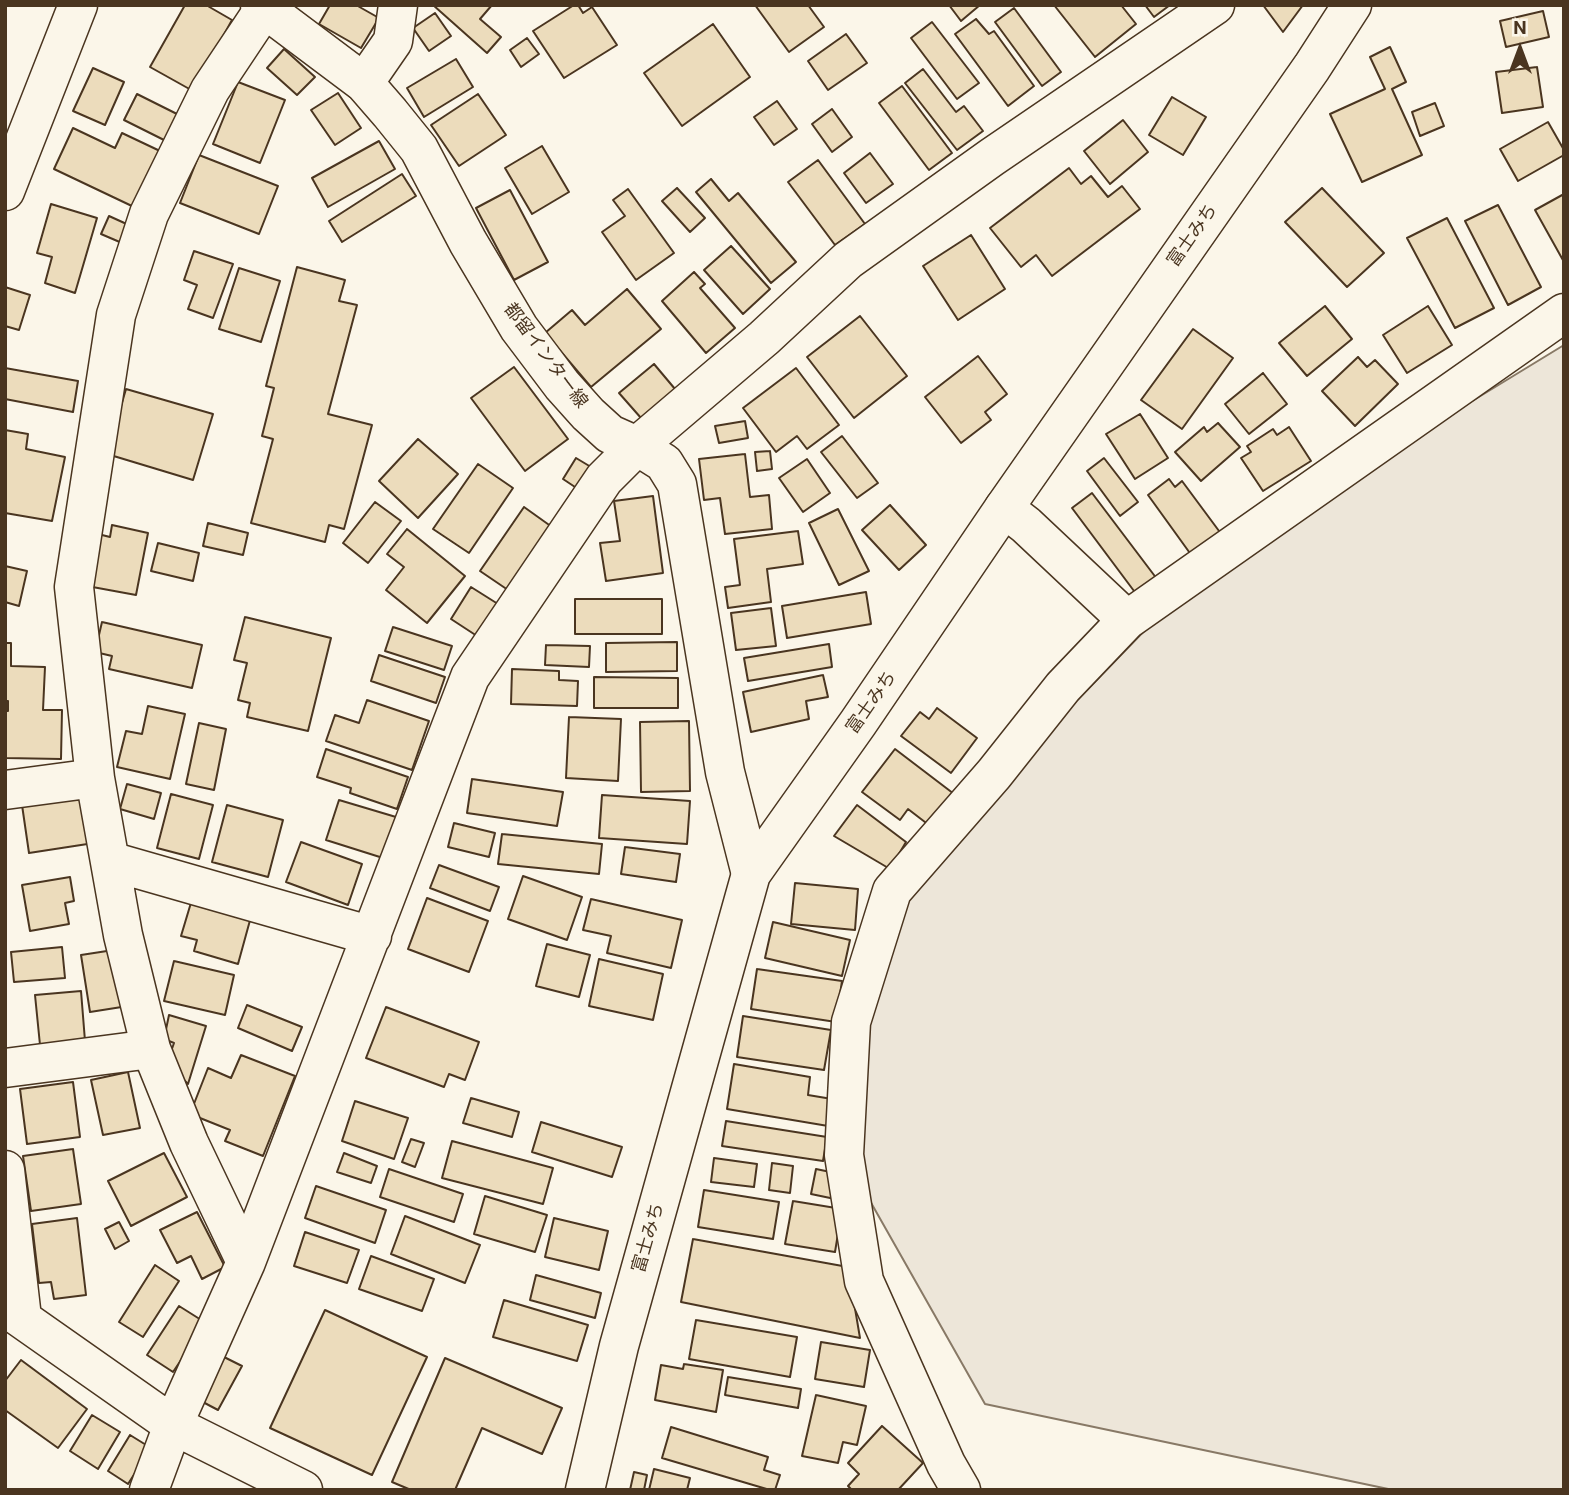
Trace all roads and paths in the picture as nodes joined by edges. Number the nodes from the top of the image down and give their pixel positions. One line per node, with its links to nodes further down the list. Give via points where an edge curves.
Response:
1 (78, 5): 7 (main road)
2 (398, 5): 6 (main road, via 393,41)
3 (1215, 5): 9 (main road, via 848,260)
4 (1352, 5): 10 (main road, 富士みち)
5 (262, 7): 6 (main road, 都留インター線); 12 (main road, via 210,90 149,214 116,315 74,587)
6 (364, 83): 9 (main road, 都留インター線, via 419,149 519,328 587,414 610,434)
7 (5, 191)
8 (1564, 313): 11 (main road)
9 (637, 446): 15 (main road, 都留インター線, via 664,463 677,484 724,772); 16 (main road, via 604,479 470,677)
10 (1004, 508): 11 (main road); 15 (main road, 富士みち)
11 (1127, 620): 26 (main road, via 1063,687 892,891 851,1022 844,1155 864,1281)
12 (95, 778): 13 (main road); 14 (main road)
13 (5, 790)
14 (110, 861): 16 (main road); 17 (main road)
15 (751, 874): 25 (main road, 富士みち, via 619,1346)
16 (372, 936): 20 (main road)
17 (151, 1049): 18 (main road); 20 (main road, via 189,1143)
18 (5, 1068)
19 (5, 1170): 21 (main road)
20 (246, 1262): 22 (main road)
21 (14, 1313): 22 (main road)
22 (173, 1425): 23 (main road); 24 (main road)
23 (149, 1490)
24 (303, 1490)
25 (585, 1490)
26 (961, 1490)

